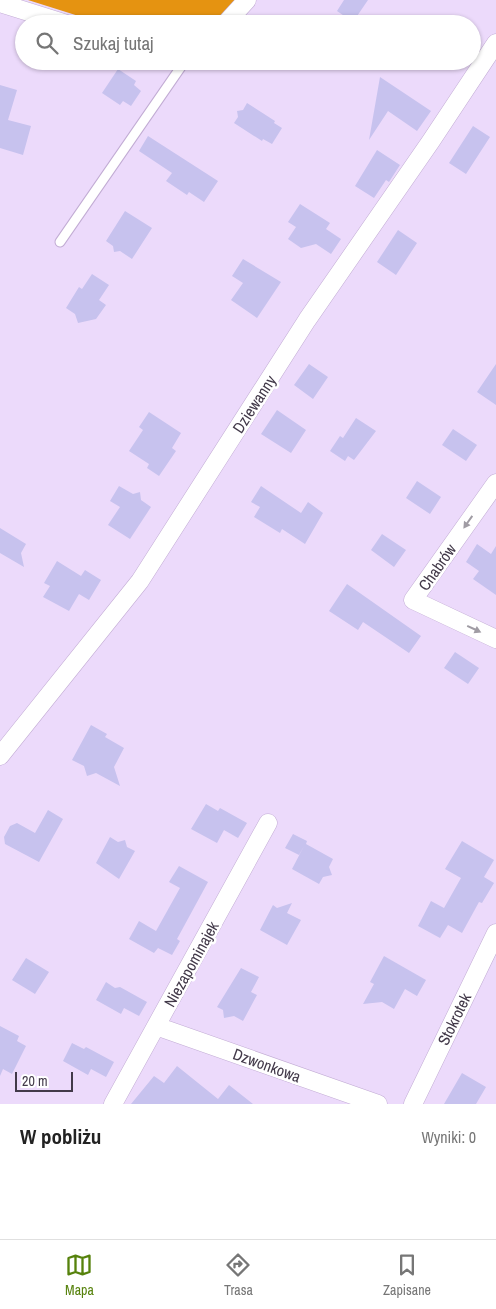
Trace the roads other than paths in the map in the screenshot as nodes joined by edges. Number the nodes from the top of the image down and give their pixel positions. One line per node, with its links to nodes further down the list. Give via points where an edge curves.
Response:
1 (247, 0): 4 (street)
2 (0, 3): 3 (street)
3 (38, 15)
4 (233, 15)
5 (496, 43): 6 (street, Dziewanny)
6 (481, 66)
7 (179, 70): 9 (lane)
8 (478, 70): 12 (street, Dziewanny, via 307,320 140,581)
9 (60, 242)
10 (496, 483): 11 (street, Chabrów, one-way to 11, via 413,600)
11 (496, 639)
12 (0, 756)
13 (268, 823): 15 (street, Niezapominajek)
14 (496, 933): 18 (street, Stokrotek)
15 (156, 1026): 16 (street, Niezapominajek); 17 (street, Dzwonkowa)
16 (113, 1104)
17 (378, 1104)
18 (413, 1104)

